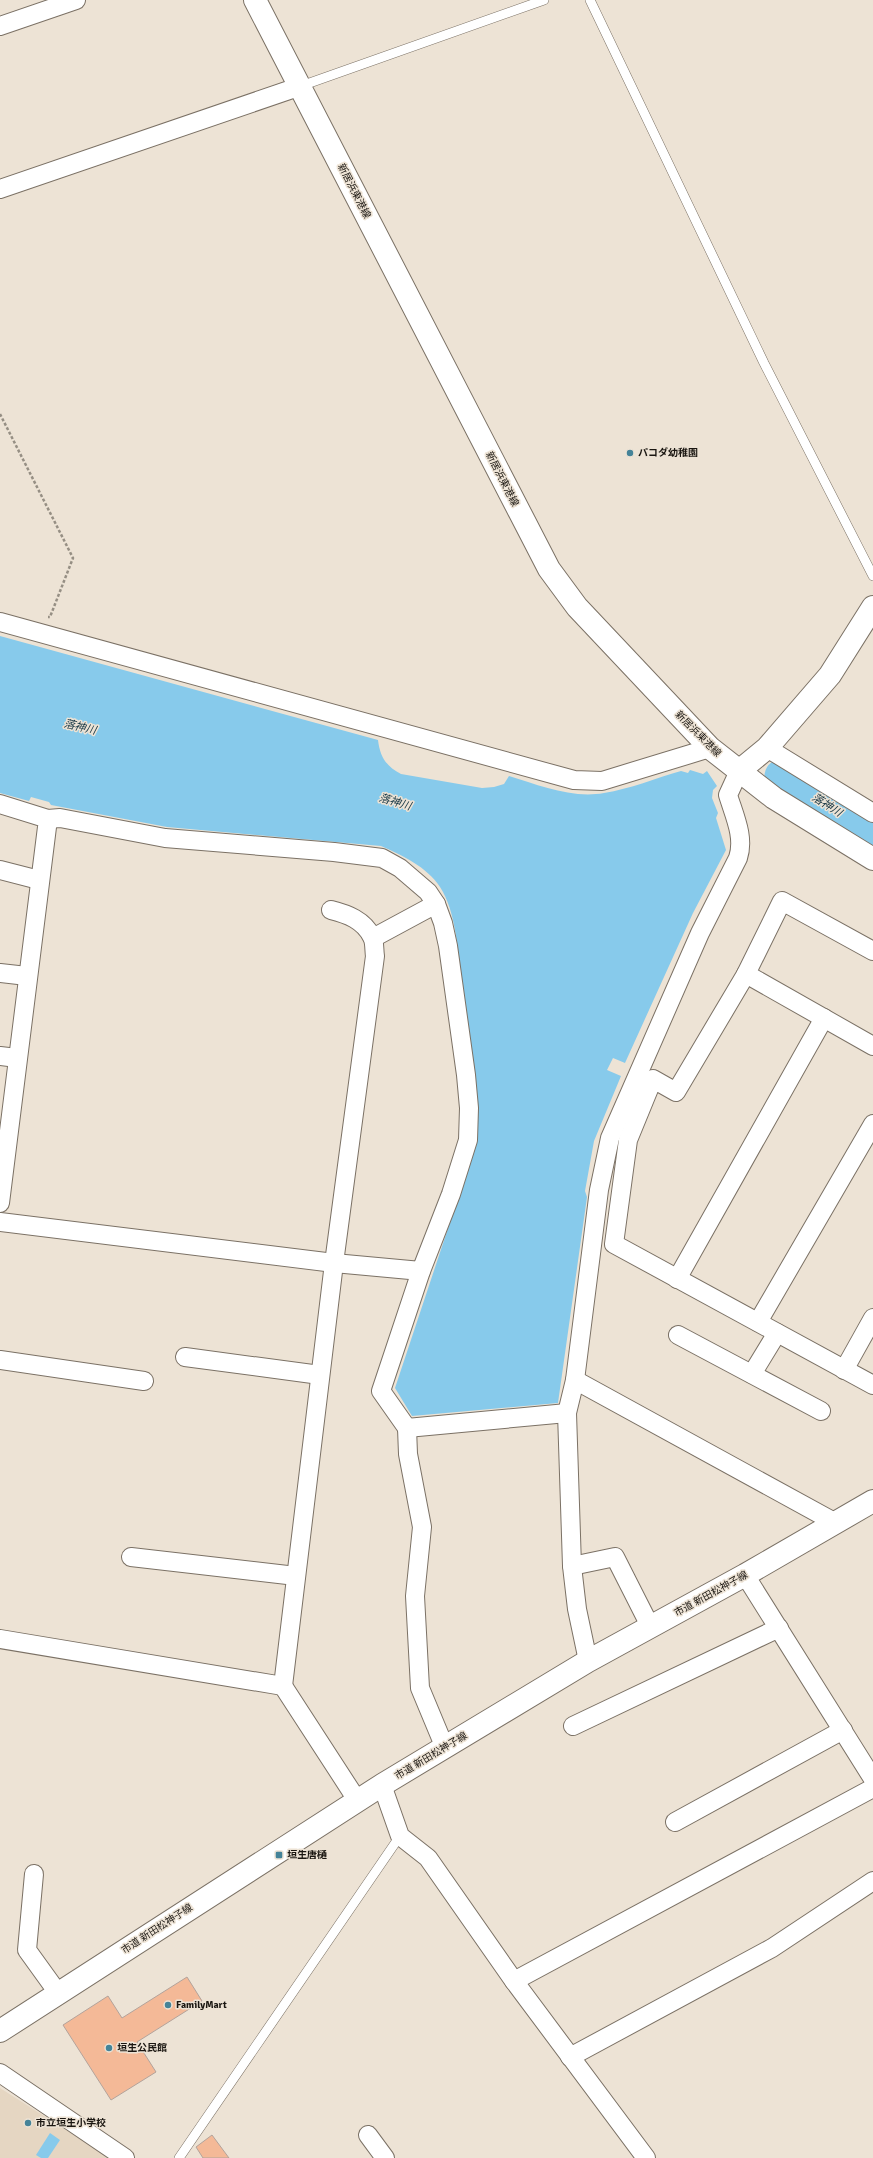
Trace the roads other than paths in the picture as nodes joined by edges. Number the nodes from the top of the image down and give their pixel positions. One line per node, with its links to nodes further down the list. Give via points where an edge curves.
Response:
1 (76, 0): 5 (street)
2 (255, 0): 6 (street, 新居浜東港線)
3 (544, 0): 6 (lane)
4 (590, 0): 8 (lane, via 764,364)
5 (0, 26)
6 (301, 86): 7 (street); 11 (street, 新居浜東港線, via 549,569 577,607)
7 (0, 189)
8 (873, 576)
9 (870, 617): 12 (street, via 830,675)
10 (0, 622): 11 (street, via 574,780 602,781)
11 (710, 748): 13 (street, 新居浜東港線)
12 (767, 748): 13 (street); 15 (street)
13 (739, 771): 17 (street, 新居浜東港線, via 774,798); 46 (street, via 728,795 740,836 741,848 738,858 700,933 610,1138 599,1190)
14 (0, 804): 16 (street)
15 (873, 813)
16 (48, 819): 19 (street); 20 (street, via 60,818 165,838 382,858 400,868 428,892)
17 (873, 859)
18 (0, 870): 19 (street)
19 (39, 880): 26 (street)
20 (436, 904): 22 (street); 35 (street, via 448,946 466,1075 468,1140)
21 (331, 910): 22 (street, via 351,915)
22 (373, 938): 34 (street, via 375,956)
23 (873, 951): 25 (street, via 782,901)
24 (0, 973): 26 (street)
25 (746, 974): 27 (street); 36 (street, via 676,1092 653,1079 628,1140 614,1244)
26 (27, 976): 29 (street)
27 (824, 1018): 28 (street); 36 (street)
28 (873, 1046)
29 (9, 1058): 30 (street)
30 (6, 1099): 32 (street)
31 (873, 1124): 38 (street)
32 (0, 1203)
33 (0, 1222): 34 (street)
34 (334, 1263): 35 (street); 45 (street)
35 (422, 1271): 51 (street, via 381,1391)
36 (677, 1278): 38 (street)
37 (873, 1318): 43 (street)
38 (758, 1322): 39 (street)
39 (777, 1333): 43 (street); 44 (street)
40 (678, 1336): 44 (street)
41 (185, 1357): 45 (street)
42 (0, 1360): 47 (street)
43 (844, 1370): 48 (street)
44 (752, 1374): 49 (street)
45 (320, 1375): 57 (street)
46 (575, 1380): 50 (street); 53 (street)
47 (144, 1381)
48 (873, 1385)
49 (822, 1411)
50 (567, 1414): 51 (street); 55 (street)
51 (406, 1428): 65 (street, via 408,1454 422,1526 415,1596 420,1688)
52 (873, 1501): 53 (street, 市道 新田松神子線)
53 (836, 1523): 56 (street, 市道 新田松神子線)
54 (131, 1557): 57 (street)
55 (572, 1566): 58 (street, via 615,1557); 61 (street, via 577,1609)
56 (745, 1575): 58 (street, 市道 新田松神子線); 59 (street)
57 (296, 1576): 62 (street)
58 (651, 1628): 61 (street, 市道 新田松神子線)
59 (779, 1628): 63 (street); 64 (street)
60 (0, 1639): 62 (street)
61 (588, 1661): 65 (street, 市道 新田松神子線)
62 (283, 1686): 68 (street)
63 (573, 1726)
64 (843, 1730): 66 (street); 69 (street)
65 (445, 1748): 67 (street, 市道 新田松神子線)
66 (872, 1777): 73 (street)
67 (382, 1785): 68 (street, 市道 新田松神子線); 70 (street)
68 (357, 1800): 74 (street, 市道 新田松神子線)
69 (675, 1822)
70 (400, 1836): 73 (street, via 428,1858); 80 (lane)
71 (34, 1874): 74 (street, via 27,1950)
72 (873, 1881): 76 (street, via 772,1948)
73 (514, 1981): 76 (street)
74 (58, 1993): 75 (street, 市道 新田松神子線)
75 (0, 2031)
76 (570, 2057): 82 (street)
77 (0, 2074): 79 (street)
78 (368, 2135): 81 (street)
79 (125, 2158)
80 (179, 2158)
81 (385, 2158)
82 (646, 2158)

